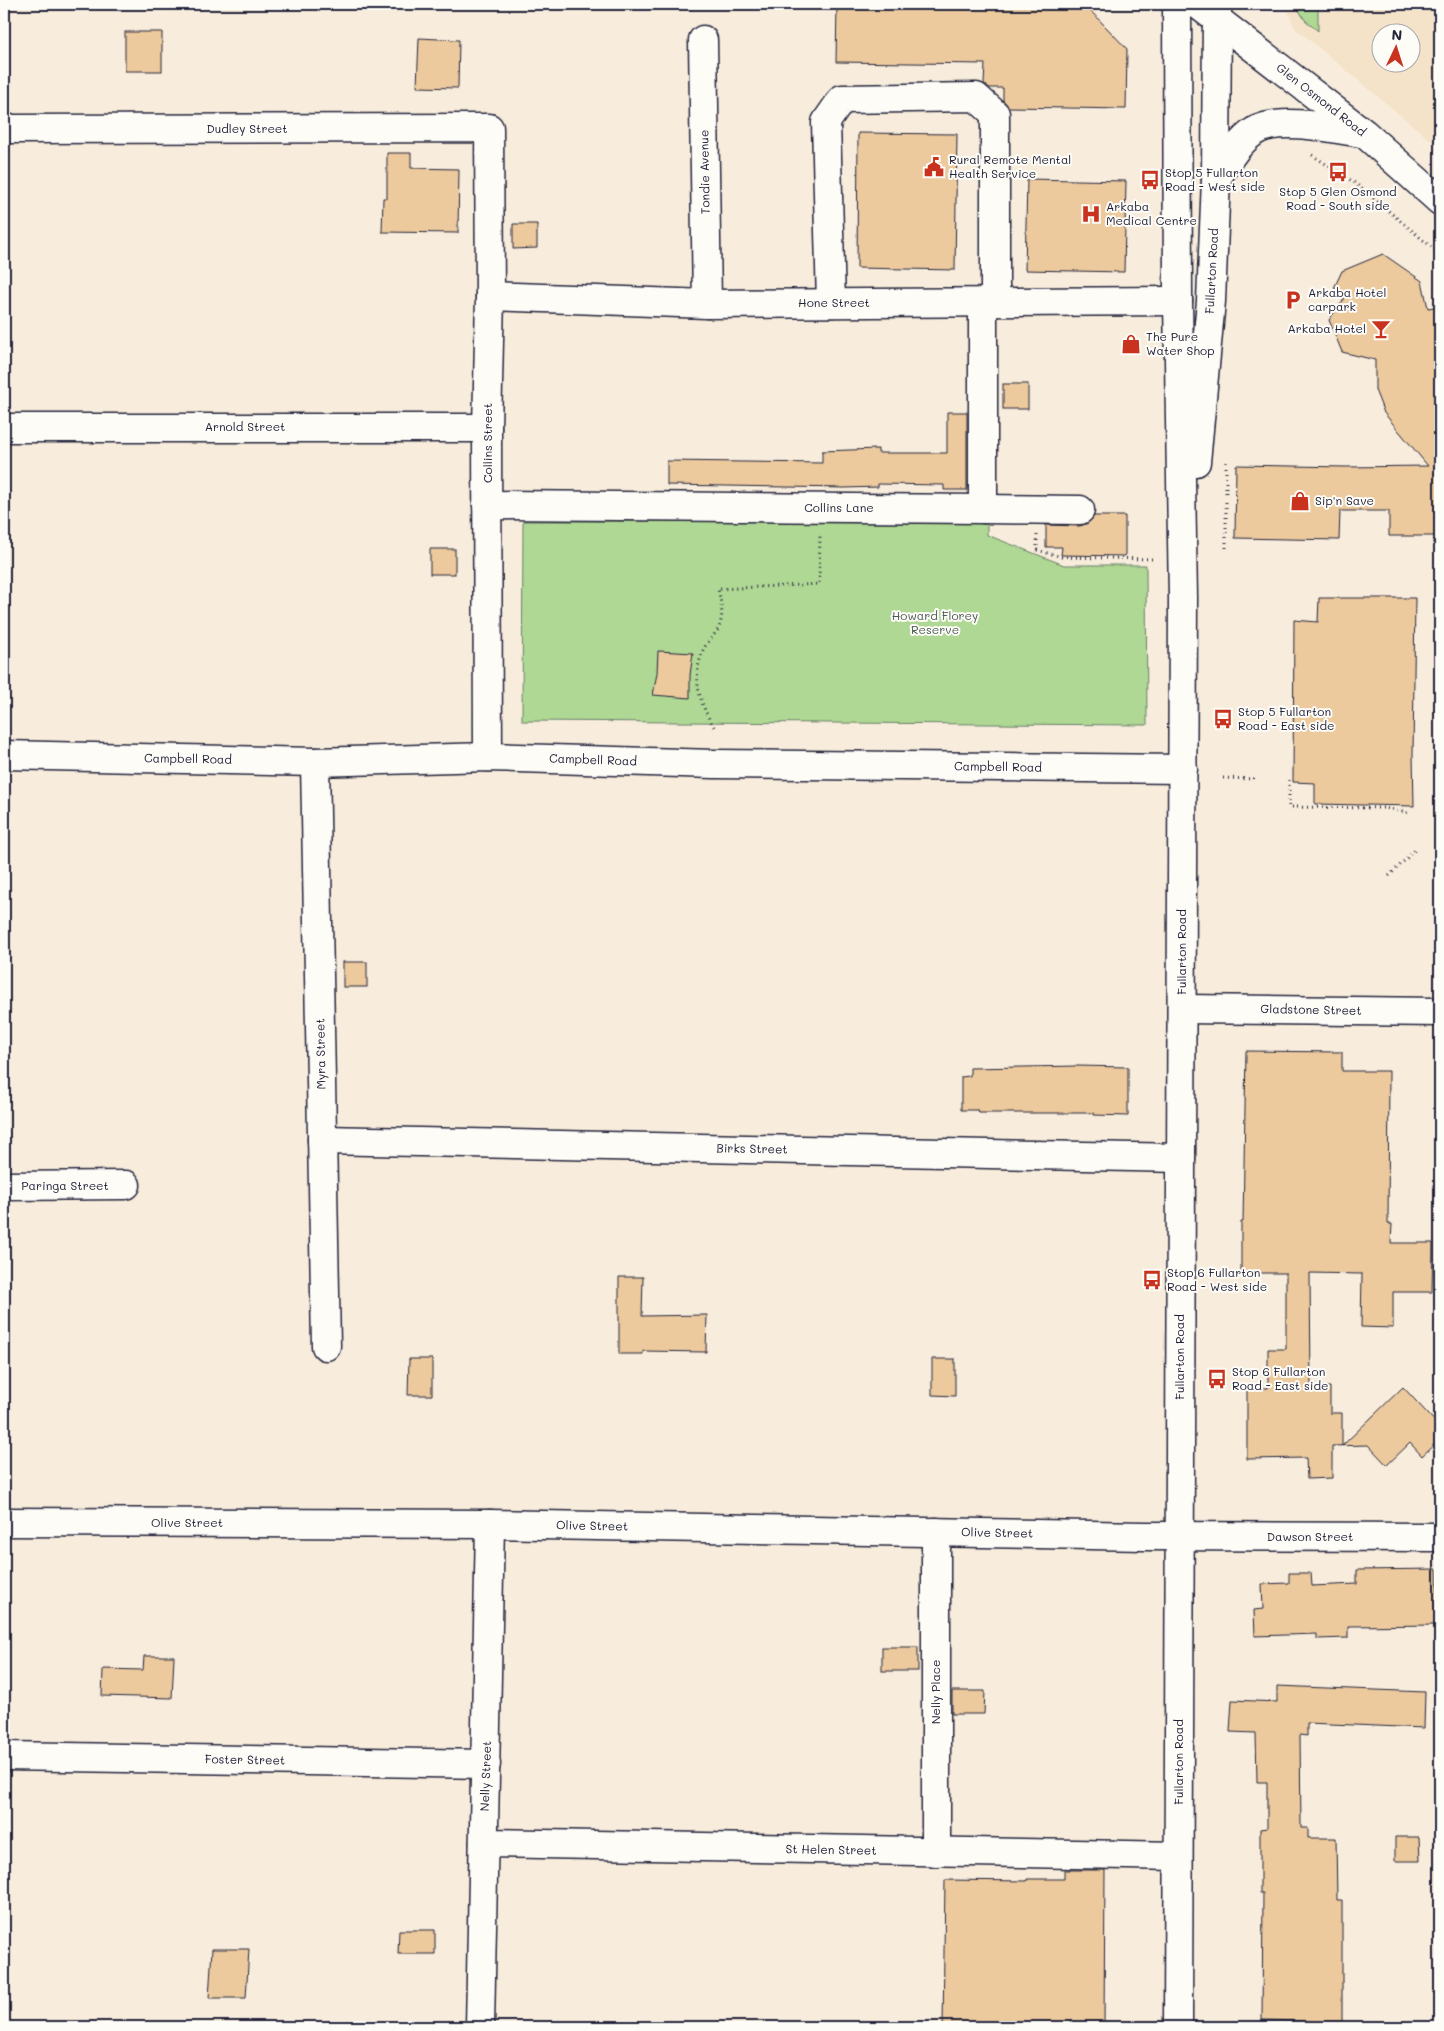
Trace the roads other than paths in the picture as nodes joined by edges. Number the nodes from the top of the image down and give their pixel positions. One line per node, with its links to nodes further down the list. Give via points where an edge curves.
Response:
1 (1177, 4): 10 (main road, Fullarton Road)
2 (1210, 9): 6 (main road, Glen Osmond Road); 7 (main road, Fullarton Road)
3 (703, 40): 13 (main road, Tondie Avenue)
4 (489, 128): 5 (main road, Dudley Street); 9 (main road, Collins Street)
5 (4, 129)
6 (1364, 133): 7 (main road, via 1286,123 1256,131 1235,149); 8 (main road, Glen Osmond Road)
7 (1216, 179): 19 (main road, Fullarton Road, via 1211,301)
8 (1440, 201)
9 (490, 296): 13 (main road, Hone Street); 15 (main road, Collins Street)
10 (1178, 301): 11 (main road, Hone Street); 19 (main road, Fullarton Road)
11 (989, 302): 12 (main road, Hone Street); 12 (main road, via 994,114 976,96 842,99 826,122); 17 (main road)
12 (831, 303): 13 (main road, Hone Street)
13 (707, 304)
14 (4, 428): 15 (main road, Arnold Street)
15 (487, 428): 16 (main road, Collins Street)
16 (487, 505): 17 (main road, Collins Lane); 21 (main road, Collins Street)
17 (983, 509): 18 (main road, Collins Lane)
18 (1080, 510)
19 (1183, 598): 23 (main road, Fullarton Road)
20 (4, 755): 22 (main road, Campbell Road)
21 (488, 758): 22 (main road, Campbell Road); 23 (main road, Campbell Road)
22 (315, 762): 26 (main road, Myra Street)
23 (1182, 769): 24 (main road, Fullarton Road)
24 (1182, 1009): 25 (main road, Gladstone Street); 27 (main road, Fullarton Road)
25 (1440, 1012)
26 (322, 1140): 27 (main road, Birks Street); 30 (main road, Myra Street)
27 (1181, 1158): 34 (main road, Fullarton Road)
28 (4, 1186): 29 (main road, Paringa Street)
29 (126, 1186)
30 (326, 1346)
31 (4, 1522): 32 (main road, Olive Street)
32 (490, 1524): 33 (main road, Olive Street); 37 (main road, Nelly Street)
33 (936, 1532): 34 (main road, Olive Street); 39 (main road, Nelly Place)
34 (1180, 1536): 35 (main road, Dawson Street); 40 (main road, Fullarton Road)
35 (1440, 1537)
36 (4, 1756): 37 (main road, Foster Street)
37 (486, 1764): 38 (main road, Nelly Street)
38 (484, 1843): 39 (main road, St Helen Street); 41 (main road, Nelly Street)
39 (936, 1852): 40 (main road, St Helen Street)
40 (1178, 1856): 42 (main road, Fullarton Road)
41 (480, 2027)
42 (1178, 2027)

